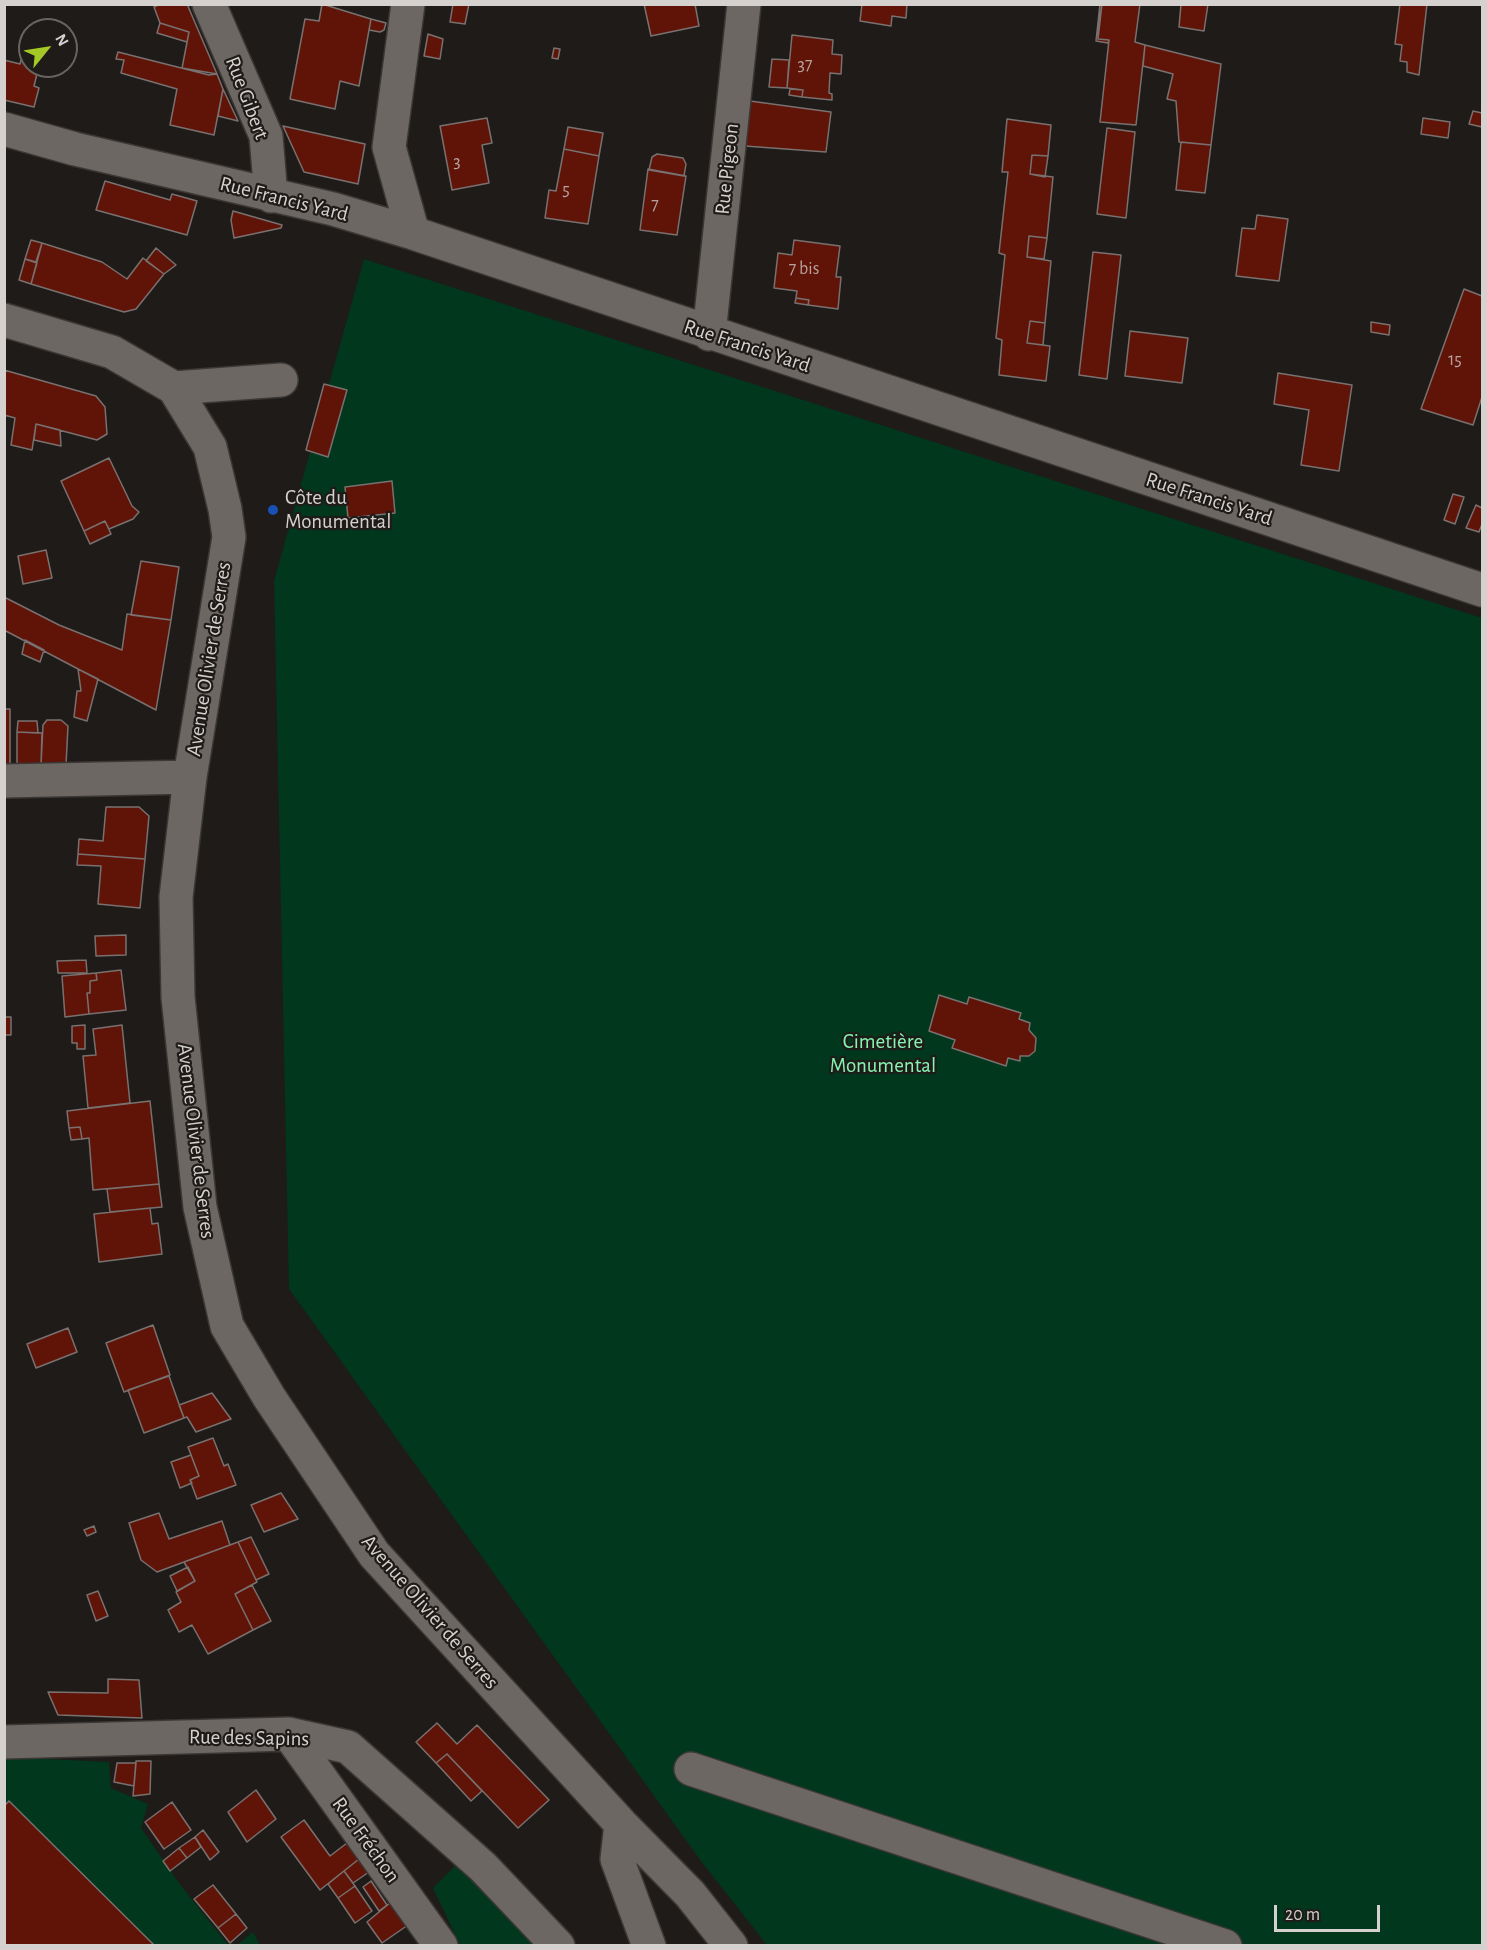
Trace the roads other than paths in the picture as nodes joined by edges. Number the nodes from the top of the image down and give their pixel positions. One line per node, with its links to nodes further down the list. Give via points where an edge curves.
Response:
1 (209, 4): 5 (street, Rue Gibert, via 266,136)
2 (408, 4): 6 (street, via 389,147)
3 (744, 4): 8 (street, Rue Pigeon)
4 (4, 129): 5 (street, Rue Francis Yard)
5 (271, 196): 6 (street, Rue Francis Yard, via 333,209)
6 (413, 233): 8 (street, Rue Francis Yard)
7 (4, 320): 10 (street, via 112,352)
8 (709, 334): 11 (street, Rue Francis Yard)
9 (281, 380): 10 (street)
10 (174, 388): 12 (street, Avenue Olivier de Serres, via 210,447 229,537)
11 (1482, 590)
12 (190, 777): 13 (street); 17 (street, Avenue Olivier de Serres, via 176,897 178,997 200,1207 227,1326 269,1397 374,1554)
13 (4, 781)
14 (290, 1734): 15 (street, Rue des Sapins); 18 (street, Rue Fréchon); 19 (street, Rue des Sapins, via 348,1747 483,1867)
15 (4, 1742)
16 (691, 1769): 22 (street)
17 (621, 1824): 20 (street, via 617,1859); 21 (street, Avenue Olivier de Serres, via 690,1894)
18 (441, 1946)
19 (558, 1946)
20 (649, 1946)
21 (731, 1946)
22 (1225, 1946)

